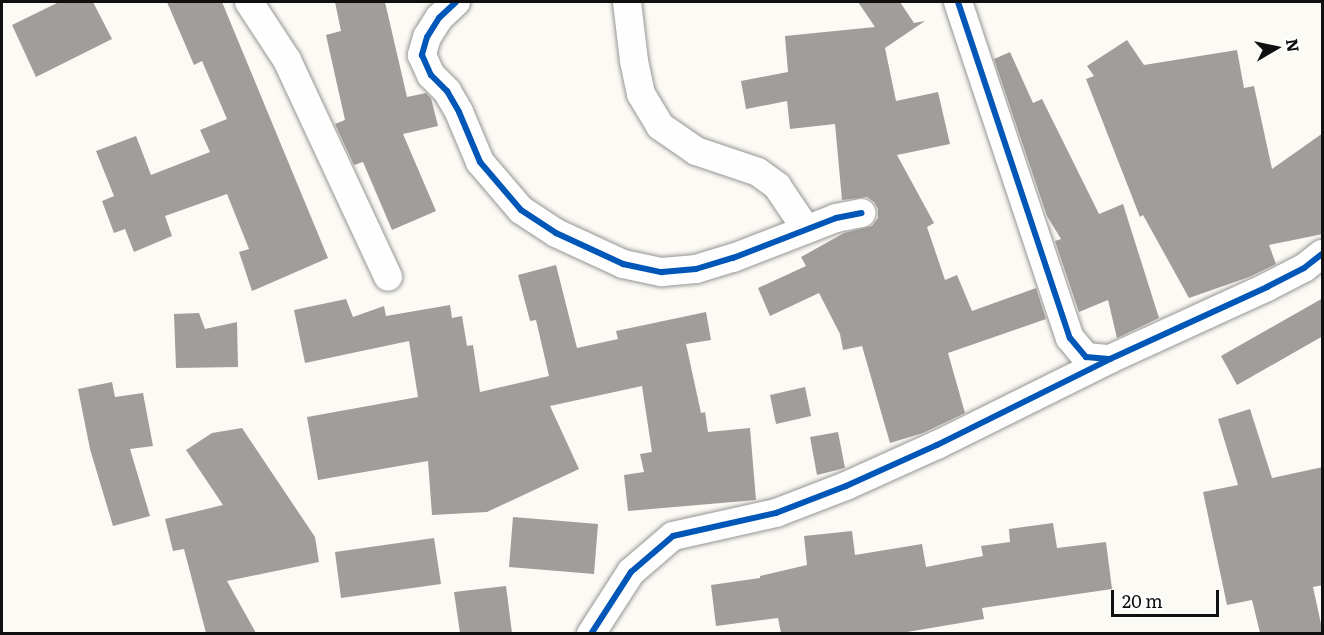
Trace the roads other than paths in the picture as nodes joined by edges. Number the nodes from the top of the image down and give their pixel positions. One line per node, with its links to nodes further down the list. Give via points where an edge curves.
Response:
1 (249, 2): 8 (street, via 287,60)
2 (456, 2): 6 (street, via 427,37 422,55 459,112 480,162 521,210 556,233 624,264 662,272 705,267)
3 (627, 2): 6 (street, via 641,94 660,126 696,151 758,172 777,186)
4 (958, 2): 9 (street, via 1070,338 1086,357)
5 (862, 213): 6 (street)
6 (806, 229)
7 (1323, 254): 9 (street, via 1267,287)
8 (388, 277)
9 (1110, 359): 10 (street, via 846,486 776,513 673,537 631,572)
10 (591, 633)

